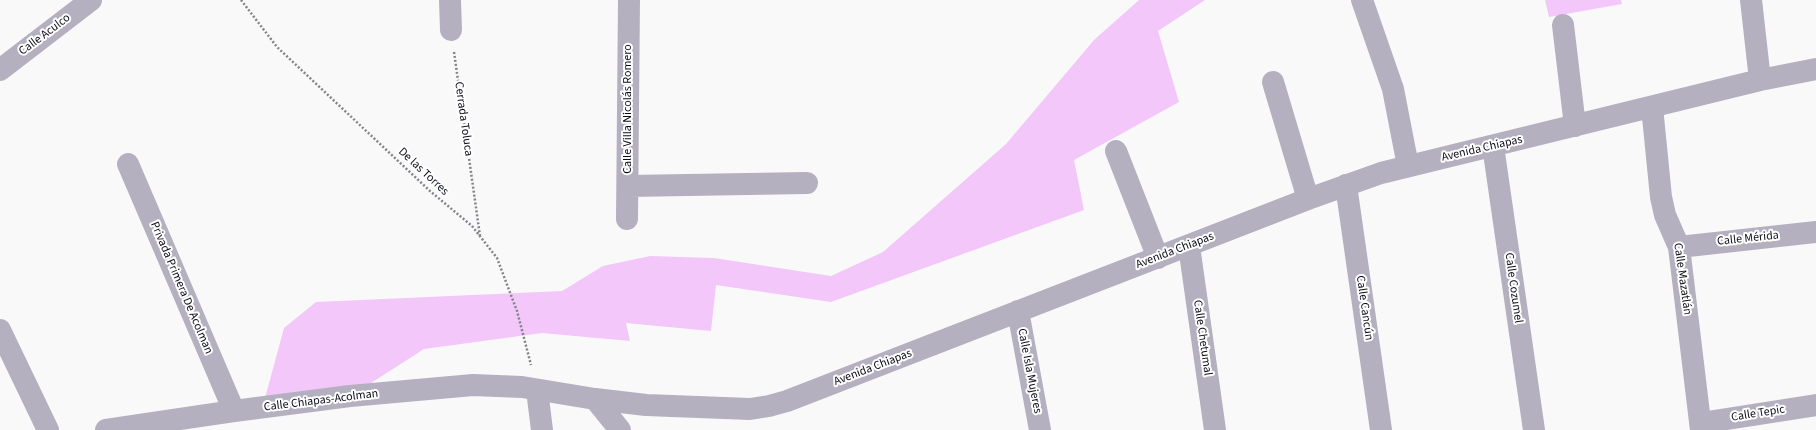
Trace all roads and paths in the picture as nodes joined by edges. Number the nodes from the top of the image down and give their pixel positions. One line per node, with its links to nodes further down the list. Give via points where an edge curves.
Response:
1 (91, 0): 10 (street, Calle Aculco)
2 (241, 0): 25 (path, De las Torres, via 277,47 430,191 472,226)
3 (450, 0): 8 (street)
4 (629, 0): 21 (street, Calle Villa Nicolás Romero)
5 (1362, 0): 18 (street, via 1393,89)
6 (1751, 0): 11 (street)
7 (1563, 25): 14 (street)
8 (451, 30): 25 (path, Cerrada Toluca)
9 (1816, 69): 11 (street, Avenida Chiapas)
10 (0, 70)
11 (1760, 80): 13 (street, Avenida Chiapas)
12 (1273, 82): 22 (street)
13 (1652, 107): 14 (street, Avenida Chiapas); 27 (street, Calle Mazatlán, via 1661,197)
14 (1575, 126): 15 (street, Avenida Chiapas)
15 (1493, 146): 18 (street, Avenida Chiapas); 43 (street, Calle Cozumel)
16 (1116, 151): 28 (street)
17 (128, 164): 34 (street, Privada Primera De Acolman)
18 (1408, 166): 20 (street, Avenida Chiapas)
19 (807, 183): 21 (street)
20 (1346, 185): 22 (street, Avenida Chiapas); 42 (street, Calle Cancún)
21 (628, 186): 23 (street, Calle Villa Nicolás Romero)
22 (1308, 199): 26 (street, Avenida Chiapas)
23 (627, 219)
24 (1816, 232): 27 (street, Calle Mérida)
25 (480, 238): 31 (path, De las Torres, via 497,258 517,311)
26 (1189, 246): 28 (street, Avenida Chiapas); 41 (street, Calle Chetumal)
27 (1679, 247): 35 (street, Calle Mazatlán)
28 (1158, 258): 29 (street, Avenida Chiapas)
29 (1018, 311): 32 (street, Avenida Chiapas, via 787,401 768,406 750,408 654,405); 40 (street, Calle Isla Mujeres)
30 (0, 330): 36 (street)
31 (537, 390): 32 (street, Avenida Chiapas); 34 (street, Calle Chiapas-Acolman, via 473,385 350,396); 38 (street)
32 (595, 399): 39 (street)
33 (1816, 406): 35 (street, Calle Tepic)
34 (234, 411): 37 (street, Calle Chiapas-Acolman)
35 (1701, 427)
36 (48, 430)
37 (106, 430)
38 (542, 430)
39 (620, 430)
40 (1040, 430)
41 (1215, 430)
42 (1381, 430)
43 (1534, 430)

